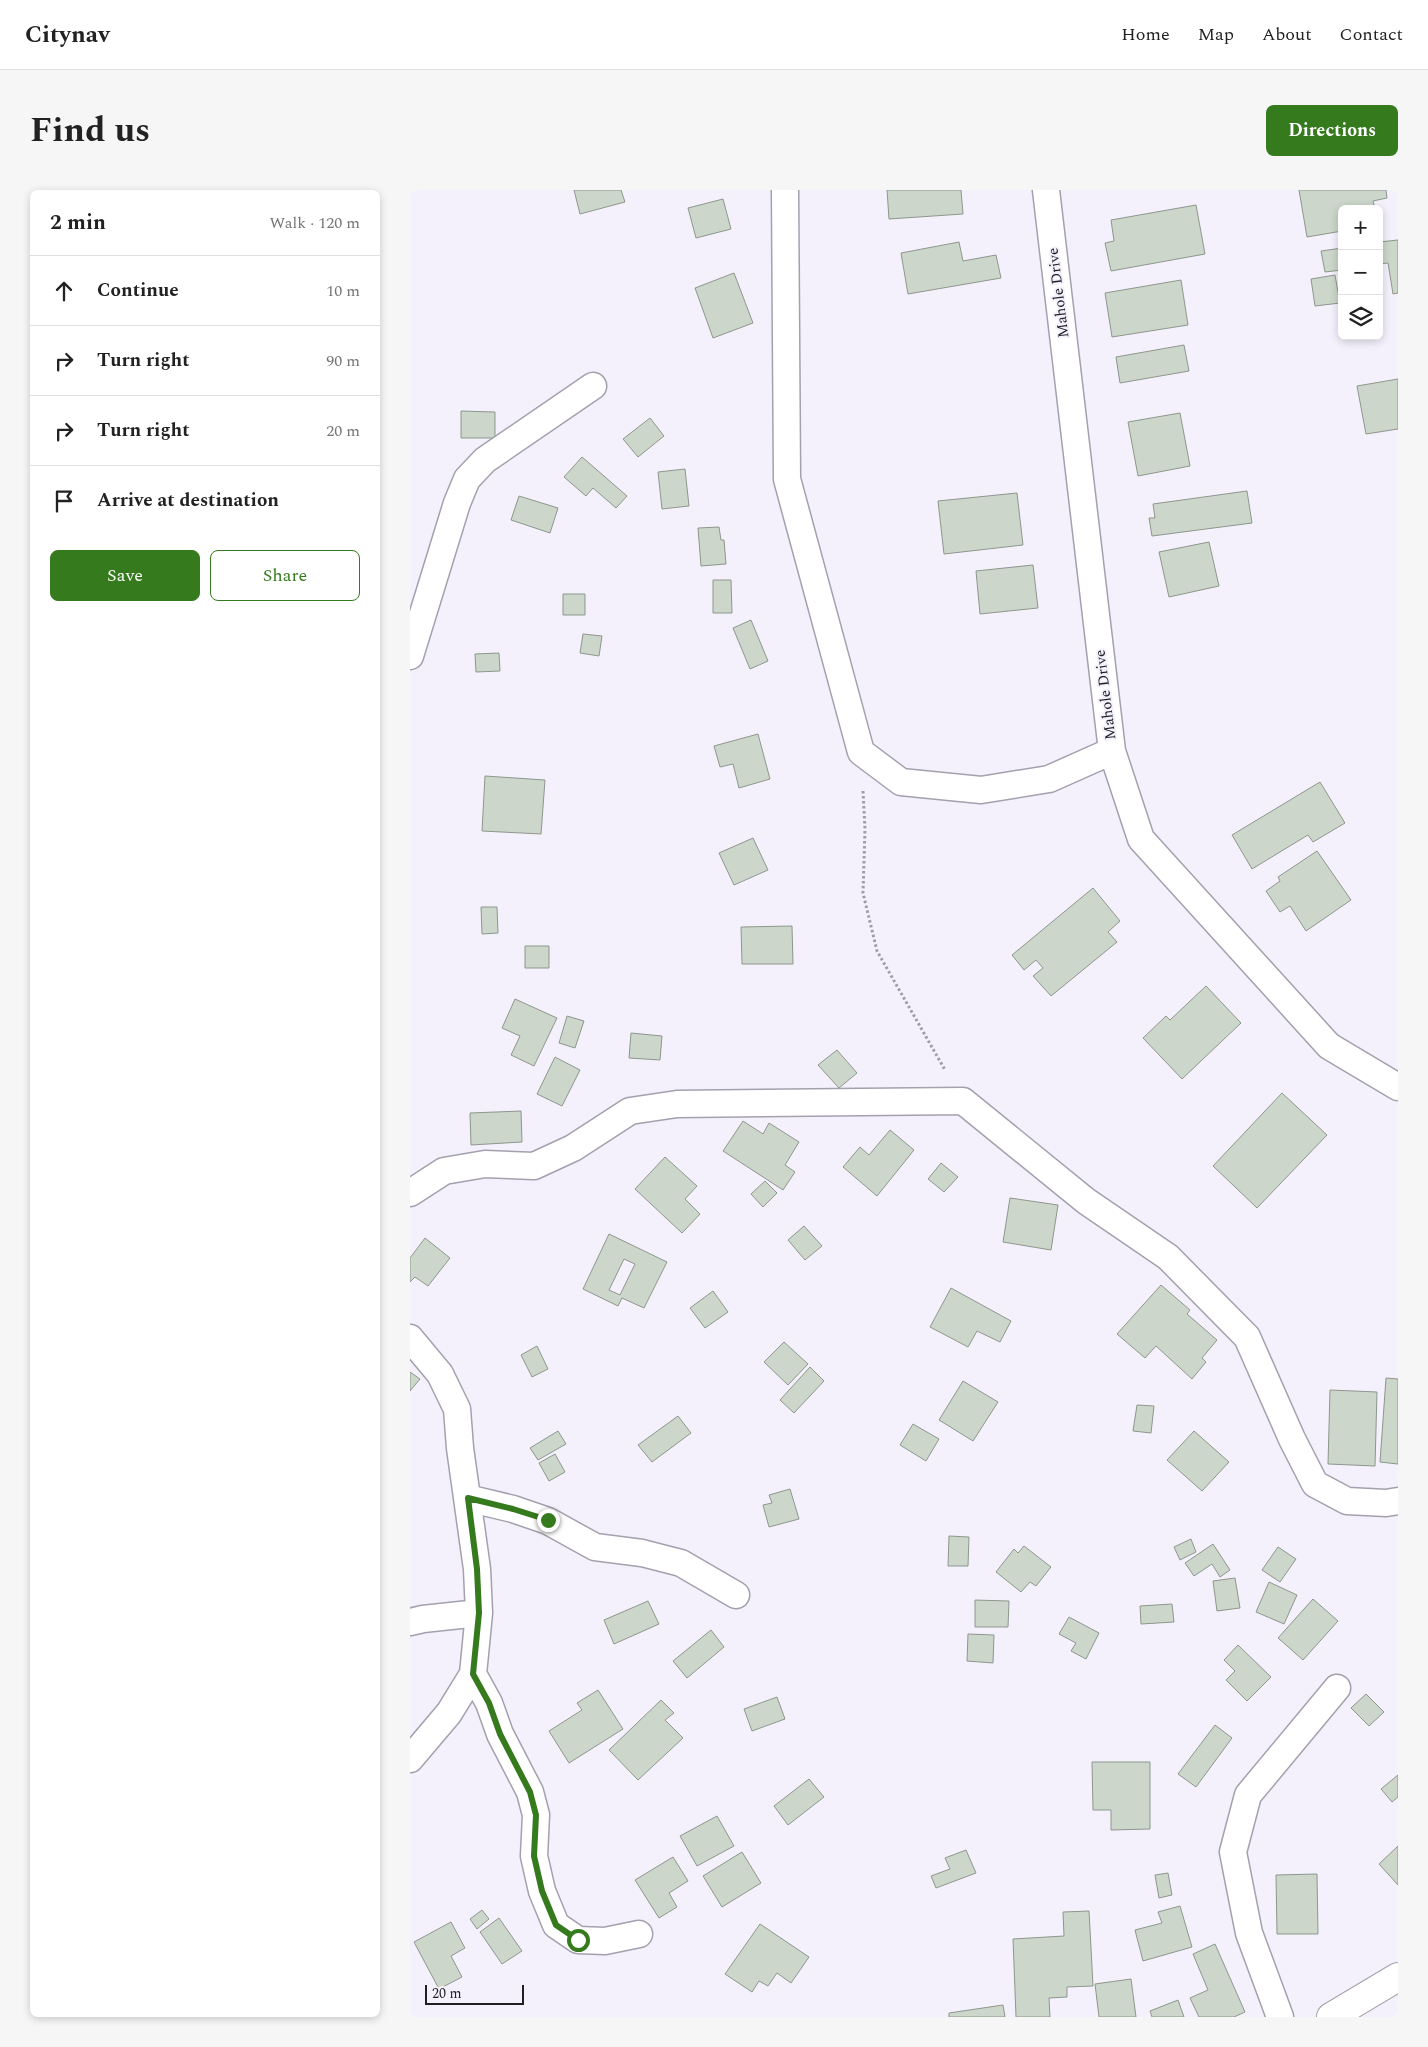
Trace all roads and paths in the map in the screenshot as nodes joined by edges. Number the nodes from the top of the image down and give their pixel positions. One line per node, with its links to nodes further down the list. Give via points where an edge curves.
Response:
1 (785, 190): 6 (street, via 787,479)
2 (1046, 190): 5 (street, Mahole Drive)
3 (593, 386): 4 (street, via 485,460 467,479)
4 (410, 656)
5 (1112, 751): 6 (street, via 1049,779 981,790 901,782); 7 (street, Mahole Drive, via 1141,839 1329,1046)
6 (861, 752): 8 (path, via 865,829 863,893 877,951)
7 (1398, 1087)
8 (963, 1101): 9 (street, via 677,1104 630,1111 573,1148 534,1166 485,1164 444,1171); 12 (street, via 1086,1201 1168,1257 1247,1337 1315,1484 1347,1501)
9 (410, 1193)
10 (410, 1338): 11 (street, via 440,1374 457,1409)
11 (468, 1498): 13 (street, via 548,1520 595,1547 642,1553 681,1563); 14 (street)
12 (1398, 1501)
13 (736, 1595)
14 (479, 1613): 15 (street); 16 (street)
15 (410, 1622)
16 (473, 1674): 18 (street, via 449,1713); 19 (street, via 530,1792 536,1815 534,1856 542,1891 556,1925 578,1940 606,1941)
17 (1337, 1688): 21 (street, via 1248,1795 1233,1852 1249,1932)
18 (410, 1759)
19 (639, 1934)
20 (1398, 1978): 22 (street)
21 (1280, 2017)
22 (1331, 2017)

